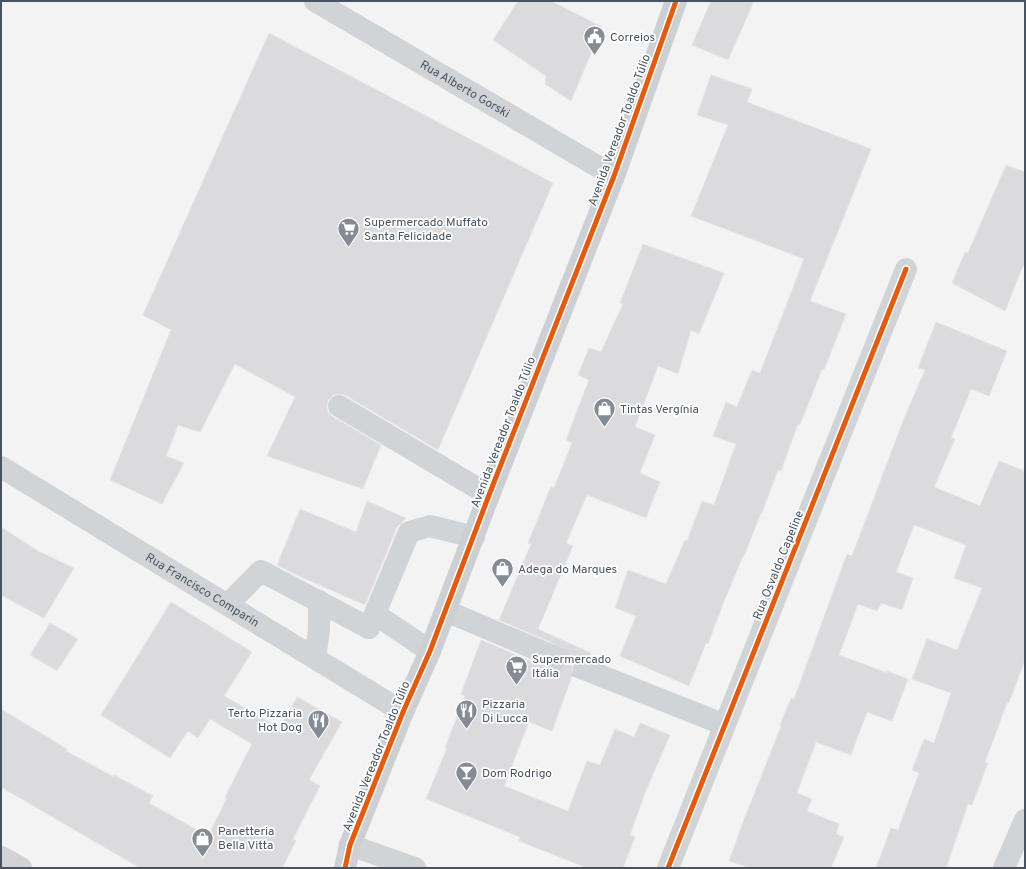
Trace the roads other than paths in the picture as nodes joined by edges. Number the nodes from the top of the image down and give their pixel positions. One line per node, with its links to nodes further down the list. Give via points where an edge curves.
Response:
1 (316, 1): 3 (street, Rua Alberto Gorski)
2 (676, 1): 3 (main road, Avenida Vereador Toaldo Túlio)
3 (614, 176): 7 (main road, Avenida Vereador Toaldo Túlio)
4 (906, 269): 18 (street, Rua Osvaldo Capeline)
5 (339, 406): 7 (street)
6 (1, 467): 10 (street, Rua Francisco Comparin)
7 (489, 495): 8 (main road, Avenida Vereador Toaldo Túlio)
8 (474, 537): 11 (main road, Avenida Vereador Toaldo Túlio); 12 (street, via 430,526 409,532)
9 (319, 601): 10 (street, via 261,571); 12 (street, via 370,628); 15 (street, via 319,630)
10 (228, 604): 15 (street, Rua Francisco Comparin)
11 (446, 611): 13 (main road, Avenida Vereador Toaldo Túlio); 14 (street)
12 (375, 614): 13 (street)
13 (430, 651): 17 (main road, Avenida Vereador Toaldo Túlio)
14 (544, 653)
15 (315, 658): 17 (street, Rua Francisco Comparin)
16 (584, 669): 18 (street)
17 (403, 712): 20 (main road, Avenida Vereador Toaldo Túlio)
18 (725, 725): 25 (street, Rua Osvaldo Capeline)
19 (1025, 820): 26 (street)
20 (350, 845): 23 (main road, Avenida Vereador Toaldo Túlio); 24 (street)
21 (1, 857): 22 (street)
22 (21, 868)
23 (344, 868)
24 (415, 868)
25 (668, 868)
26 (1004, 868)

